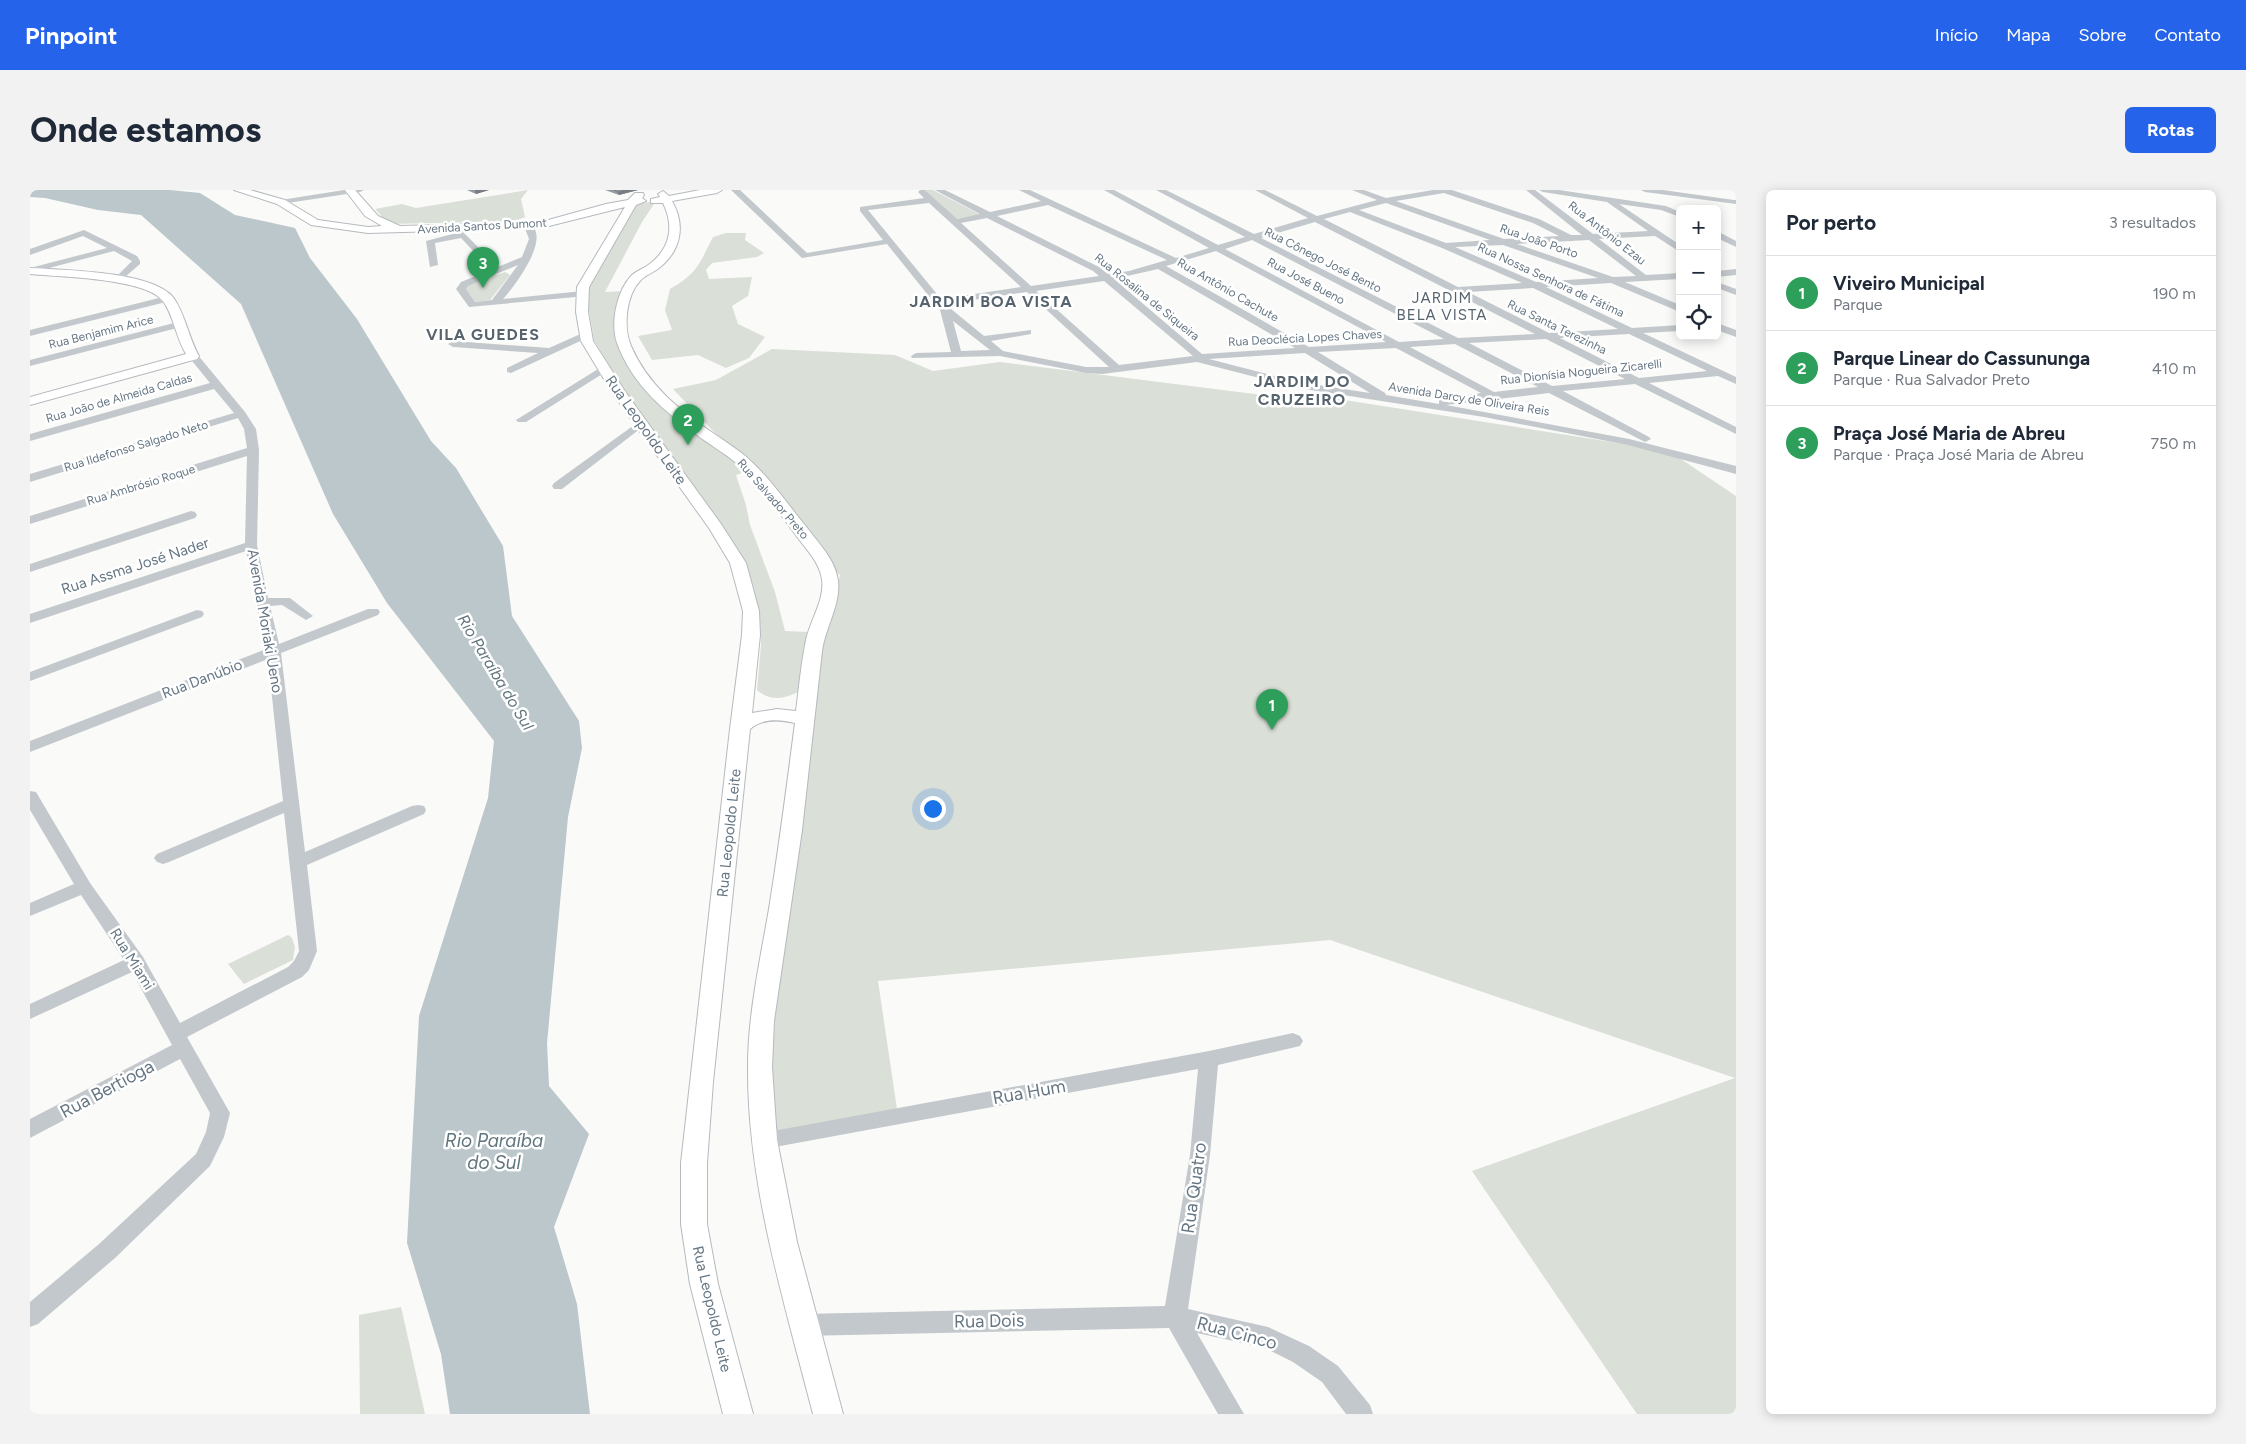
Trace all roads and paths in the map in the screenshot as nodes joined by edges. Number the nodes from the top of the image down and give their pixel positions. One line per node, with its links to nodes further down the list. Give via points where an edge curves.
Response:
1 (239, 190): 24 (main road)
2 (717, 190): 18 (main road)
3 (735, 190): 42 (street, via 805,256)
4 (921, 190): 21 (street)
5 (939, 190): 30 (street, Rua Rosalina de Siqueira)
6 (1023, 190): 25 (street)
7 (1108, 190): 48 (street, Rua José Bueno)
8 (1160, 190): 40 (street, Rua Cônego José Bento)
9 (1260, 190): 32 (street, Rua Santa Terezinha)
10 (1356, 190): 22 (street, Rua João Porto)
11 (1446, 190): 22 (street); 41 (street, via 1541,223)
12 (1530, 190): 38 (street, Rua Antônio Ezau)
13 (1543, 190): 23 (street)
14 (1618, 190): 23 (street)
15 (1645, 190): 19 (street)
16 (1725, 190): 26 (street)
17 (353, 191): 24 (street); 31 (main road)
18 (662, 193): 20 (main road, Avenida Santos Dumont); 20 (main road); 133 (main road, Rua Salvador Preto, via 676,230 675,241 658,263 635,279 628,290 622,314 622,342 634,367 656,397 748,467 783,507 827,568 829,592 816,634)
19 (1674, 194): 26 (street); 27 (street)
20 (636, 200): 31 (main road, Avenida Santos Dumont, via 545,221 383,225); 35 (main road, Avenida Santos Dumont, via 552,223); 70 (main road, via 586,281)
21 (930, 200): 33 (street); 42 (street, via 864,208)
22 (1388, 200): 28 (street); 43 (street, Rua João Porto)
23 (1611, 200): 27 (street); 37 (street)
24 (281, 202): 34 (main road, via 304,218)
25 (1050, 202): 30 (street); 52 (street)
26 (1735, 203)
27 (1663, 208): 29 (street)
28 (1352, 210): 32 (street); 45 (street, Rua Nossa Senhora de Fátima)
29 (1676, 213)
30 (989, 216): 33 (street); 61 (street, Rua Rosalina de Siqueira, via 1087,264)
31 (374, 217): 34 (main road, via 357,223)
32 (1316, 219): 40 (street); 68 (street, Rua Santa Terezinha)
33 (955, 222): 67 (street)
34 (329, 226): 36 (main road, Avenida Santos Dumont)
35 (528, 226): 36 (main road, Avenida Santos Dumont); 51 (street, via 533,239)
36 (459, 232): 50 (street); 53 (street, via 430,241)
37 (1656, 233): 38 (street); 46 (street)
38 (1590, 236): 41 (street); 62 (street, Rua Antônio Ezau)
39 (1721, 236): 44 (street)
40 (1252, 237): 48 (street); 87 (street, Rua Cônego José Bento)
41 (1570, 238): 43 (street)
42 (890, 242): 73 (street)
43 (1504, 242): 45 (street); 64 (street, Rua João Porto)
44 (1736, 244)
45 (1445, 246): 65 (street, Rua Nossa Senhora de Fátima)
46 (1676, 246)
47 (116, 248): 49 (street, via 84,233); 56 (street); 63 (street, via 136,261)
48 (1216, 248): 52 (street); 89 (street, Rua José Bueno)
49 (30, 252)
50 (482, 255)
51 (526, 259): 55 (street); 59 (street)
52 (1174, 260): 54 (street)
53 (433, 264)
54 (1158, 265): 61 (street); 90 (street, Rua Antônio Cachute)
55 (499, 270): 59 (street); 72 (street, via 461,289 472,305)
56 (31, 271): 63 (main road)
57 (1736, 272): 58 (street)
58 (1721, 274)
59 (518, 276): 72 (street)
60 (1676, 276): 62 (street)
61 (1107, 278): 67 (street); 96 (street, Rua Rosalina de Siqueira)
62 (1644, 278): 64 (street)
63 (118, 280): 71 (main road, via 153,287)
64 (1612, 280): 65 (street); 74 (street, Rua João Porto)
65 (1532, 284): 68 (street); 80 (street, Rua Nossa Senhora de Fátima)
66 (1721, 286): 69 (street)
67 (1028, 289): 73 (street); 99 (street)
68 (1454, 290): 85 (street, Rua Santa Terezinha)
69 (1736, 292)
70 (583, 294): 72 (street); 84 (main road, Rua Leopoldo Leite)
71 (167, 299): 76 (main road, Avenida Moriaki Ueno); 82 (street)
72 (495, 303)
73 (942, 306): 86 (street); 94 (street)
74 (1676, 307)
75 (1736, 324): 77 (street)
76 (178, 325): 93 (main road, Avenida Moriaki Ueno); 97 (street, Rua Benjamim Arice)
77 (1721, 326)
78 (1721, 327): 83 (street)
79 (1676, 328): 80 (street, Rua Deoclécia Lopes Chaves)
80 (1631, 331): 85 (street, Rua Deoclécia Lopes Chaves); 102 (street, Rua Nossa Senhora de Fátima)
81 (1027, 332): 86 (street)
82 (30, 333)
83 (1736, 334)
84 (585, 335): 91 (street); 98 (main road, Rua Leopoldo Leite)
85 (1547, 335): 87 (street, Rua Deoclécia Lopes Chaves); 103 (street, Rua Santa Terezinha)
86 (982, 339): 92 (street)
87 (1456, 342): 89 (street, Rua Deoclécia Lopes Chaves); 106 (street, Rua Cônego José Bento)
88 (453, 344): 91 (street)
89 (1399, 345): 90 (street, Rua Deoclécia Lopes Chaves); 108 (street, Rua José Bueno)
90 (1307, 350): 96 (street, Rua Deoclécia Lopes Chaves); 109 (street, Rua Antônio Cachute)
91 (549, 351): 100 (street)
92 (1000, 353): 94 (street); 99 (street, Rua Deoclécia Lopes Chaves, via 1086,370)
93 (192, 354): 105 (street, Avenida Moriaki Ueno); 107 (main road); 110 (main road)
94 (957, 354): 95 (street)
95 (916, 356)
96 (1199, 358): 99 (street, Rua Deoclécia Lopes Chaves); 109 (street, Avenida Darcy de Oliveira Reis, via 1298,385)
97 (30, 363)
98 (603, 369): 113 (street); 114 (main road, Rua Leopoldo Leite)
99 (1117, 369)
100 (511, 370)
101 (1736, 372): 102 (street, Rua Dionísia Nogueira Zicarelli)
102 (1719, 373): 103 (street, Rua Dionísia Nogueira Zicarelli); 104 (street, Rua Nossa Senhora de Fátima)
103 (1637, 381): 106 (street, Rua Dionísia Nogueira Zicarelli); 115 (street, Rua Santa Terezinha)
104 (1736, 381)
105 (216, 385): 112 (street, Avenida Moriaki Ueno); 116 (street, Rua João de Almeida Caldas)
106 (1550, 389): 108 (street, Rua Dionísia Nogueira Zicarelli); 117 (street, Rua Cônego José Bento)
107 (30, 395)
108 (1492, 395): 111 (street, Rua Dionísia Nogueira Zicarelli)
109 (1387, 399): 111 (street, Avenida Darcy de Oliveira Reis)
110 (30, 401)
111 (1428, 405): 117 (street, Avenida Darcy de Oliveira Reis)
112 (241, 414): 118 (street, Avenida Moriaki Ueno, via 250,429); 120 (street, Rua Ildefonso Salgado Neto)
113 (522, 420)
114 (641, 423): 121 (street); 134 (main road, Rua Leopoldo Leite, via 738,563 751,610)
115 (1736, 431)
116 (30, 438)
117 (1662, 449): 119 (street, Avenida Darcy de Oliveira Reis)
118 (253, 450): 123 (street, Rua Ambrósio Roque); 124 (street, Avenida Moriaki Ueno)
119 (1736, 470)
120 (30, 478)
121 (558, 486)
122 (191, 515): 125 (street)
123 (30, 520)
124 (251, 545): 126 (street, Avenida Moriaki Ueno); 130 (street, Rua Assma José Nader)
125 (30, 568)
126 (262, 603): 129 (street, via 285,601); 131 (street, Avenida Moriaki Ueno)
127 (373, 612): 131 (street, Rua Danúbio)
128 (197, 614): 132 (street)
129 (306, 616)
130 (30, 619)
131 (274, 651): 135 (street, Rua Danúbio); 137 (street, Avenida Moriaki Ueno)
132 (30, 677)
133 (804, 713): 134 (main road); 150 (main road, via 792,830 762,1021 760,1067)
134 (745, 716): 154 (main road, Rua Leopoldo Leite, via 694,1163 694,1224 704,1284)
135 (30, 746)
136 (30, 796): 139 (street, Rua Miami)
137 (291, 804): 140 (street); 141 (street, Avenida Moriaki Ueno)
138 (418, 810): 141 (street)
139 (37, 820): 142 (street, Rua Miami)
140 (163, 858)
141 (298, 862): 146 (street, Avenida Moriaki Ueno, via 308,951 302,966)
142 (84, 886): 143 (street); 144 (street, Rua Miami)
143 (30, 910)
144 (136, 962): 145 (street); 146 (street, Rua Miami)
145 (30, 1012)
146 (181, 1041): 149 (street, Rua Bertioga); 151 (street, Rua Miami, via 220,1113 212,1143 202,1160 107,1251)
147 (1293, 1041): 148 (street, Rua Hum)
148 (1209, 1059): 150 (street, Rua Hum); 152 (street, Rua Quatro, via 1200,1155)
149 (30, 1129)
150 (764, 1140): 153 (main road)
151 (30, 1316)
152 (1175, 1317): 153 (street, Rua Dois); 156 (street); 157 (street, Rua Cinco, via 1268,1338 1301,1354 1330,1374)
153 (803, 1325): 155 (main road)
154 (738, 1414)
155 (828, 1414)
156 (1232, 1414)
157 (1361, 1414)

